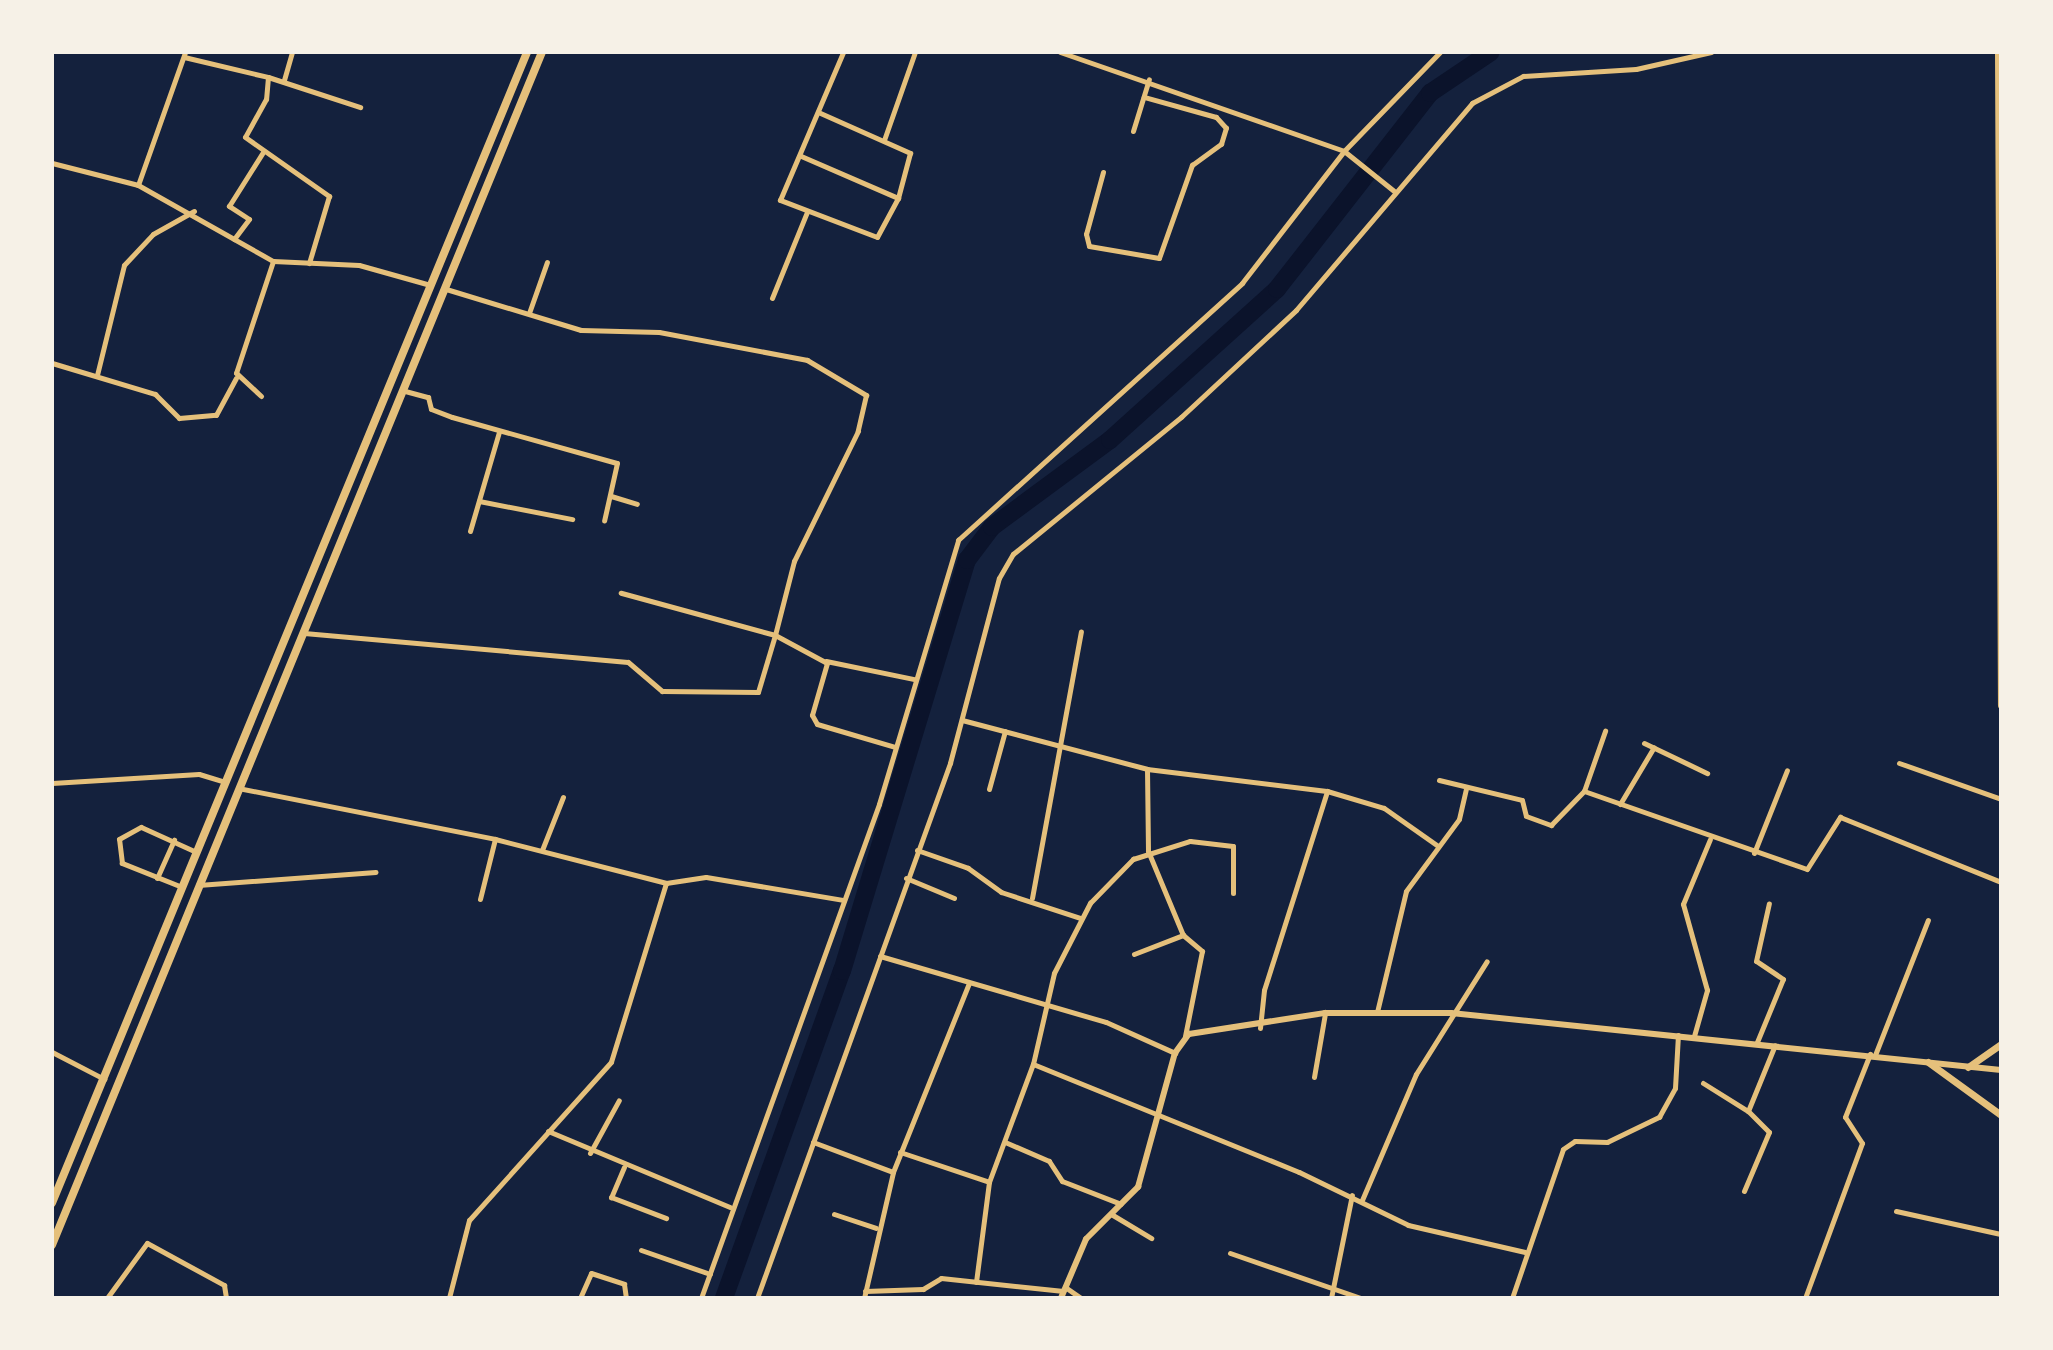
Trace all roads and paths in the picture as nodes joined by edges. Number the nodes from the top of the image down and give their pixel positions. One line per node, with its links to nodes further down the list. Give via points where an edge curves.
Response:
1 (292, 52): 13 (street)
2 (527, 52): 27 (highway)
3 (542, 52): 30 (highway)
4 (843, 52): 16 (street)
5 (915, 52): 18 (street)
6 (1060, 52): 12 (street)
7 (1440, 52): 19 (street)
8 (1711, 52): 25 (street, via 1497,86 1472,103)
9 (184, 55): 11 (street); 24 (street)
10 (1999, 55): 33 (main road)
11 (268, 77): 13 (street); 20 (street, via 261,112 245,134)
12 (1149, 79): 14 (street); 19 (street)
13 (284, 80): 15 (street)
14 (1144, 97): 17 (street); 23 (street, via 1216,117 1226,128 1221,144 1192,165 1159,258 1089,246)
15 (360, 107)
16 (818, 112): 18 (street); 21 (street)
17 (1133, 131)
18 (884, 140): 26 (street, via 911,158)
19 (1344, 151): 25 (street); 60 (street, via 1242,283 1184,341 966,527 946,562)
20 (263, 152): 31 (street, via 229,206 249,219); 35 (street, via 329,196)
21 (801, 156): 26 (street); 29 (street, via 780,200)
22 (52, 163): 24 (street)
23 (1103, 172)
24 (138, 185): 28 (street)
25 (1394, 191): 62 (street, via 1342,263 1296,310 1157,438 1013,554 999,578)
26 (898, 198): 29 (street, via 877,237)
27 (465, 209): 30 (highway); 36 (highway)
28 (195, 211): 31 (street); 41 (street, via 153,234 124,265)
29 (807, 212): 38 (street)
30 (477, 213): 37 (highway)
31 (234, 239): 32 (street)
32 (273, 261): 35 (street); 42 (street)
33 (1999, 261): 55 (main road)
34 (547, 262): 39 (street)
35 (309, 263): 36 (street, via 359,265)
36 (431, 285): 52 (highway)
37 (446, 289): 39 (street); 43 (highway)
38 (772, 298)
39 (529, 313): 58 (street, via 581,330 659,332 786,355 866,395 858,431 794,561)
40 (52, 363): 41 (street)
41 (97, 375): 42 (street, via 155,394 179,418 216,415)
42 (236, 378): 44 (street)
43 (405, 391): 45 (street, via 428,397 433,410); 53 (highway)
44 (261, 396)
45 (499, 432): 46 (street, via 617,463); 47 (street)
46 (611, 496): 48 (street); 50 (street)
47 (479, 501): 49 (street); 51 (street)
48 (637, 504)
49 (572, 519)
50 (604, 521)
51 (470, 531)
52 (310, 576): 53 (highway); 74 (highway)
53 (324, 579): 57 (highway)
54 (621, 593): 58 (street)
55 (2000, 613): 61 (main road)
56 (1081, 631): 66 (street)
57 (303, 633): 58 (street, via 628,662 662,691 753,694); 76 (highway)
58 (775, 635): 59 (street)
59 (825, 661): 60 (street); 67 (street, via 813,720)
60 (914, 679): 67 (street)
61 (2001, 705)
62 (962, 720): 63 (street); 89 (street)
63 (1005, 731): 66 (street); 77 (street)
64 (1605, 731): 80 (street)
65 (1644, 743): 68 (street)
66 (1063, 745): 70 (street); 102 (street)
67 (895, 747): 104 (street)
68 (1654, 747): 72 (street); 83 (street)
69 (1899, 763): 82 (street)
70 (1147, 769): 79 (street); 90 (street)
71 (1787, 770): 92 (street)
72 (1707, 773)
73 (1439, 780): 78 (street)
74 (225, 782): 75 (street, via 199,774); 91 (highway)
75 (52, 783)
76 (237, 788): 84 (street); 98 (highway)
77 (989, 789)
78 (1466, 789): 80 (street, via 1522,800 1526,816 1551,825); 87 (street, via 1459,819)
79 (1327, 791): 87 (street, via 1384,808); 117 (street, via 1264,990)
80 (1584, 791): 83 (street)
81 (563, 797): 88 (street)
82 (2001, 799)
83 (1620, 804): 85 (street)
84 (495, 839): 88 (street); 103 (street)
85 (1710, 839): 92 (street); 121 (street, via 1683,904 1707,990)
86 (174, 840): 91 (street); 94 (street); 94 (street, via 141,827 119,839 122,863)
87 (1438, 846): 114 (street, via 1406,891)
88 (542, 850): 97 (street)
89 (917, 850): 95 (street); 102 (street, via 968,868 1001,892)
90 (1148, 851): 100 (street, via 1172,842 1229,843); 106 (street, via 1113,875); 108 (street)
91 (196, 852): 99 (highway)
92 (1754, 853): 96 (street, via 1812,868 1840,817)
93 (376, 872): 98 (street)
94 (157, 878): 99 (street)
95 (906, 878): 101 (street); 110 (street)
96 (2001, 882)
97 (666, 883): 104 (street, via 696,876); 144 (street, via 611,1062)
98 (197, 885): 122 (highway)
99 (182, 887): 118 (highway)
100 (1233, 893)
101 (954, 898)
102 (1032, 898): 106 (street)
103 (480, 899)
104 (844, 900): 157 (street)
105 (1769, 903): 123 (street, via 1756,958 1783,979)
106 (1080, 918): 113 (street)
107 (1928, 920): 130 (street)
108 (1183, 935): 109 (street); 120 (street, via 1195,940 1203,956)
109 (1134, 954)
110 (880, 956): 112 (street); 145 (street)
111 (1487, 961): 116 (street)
112 (969, 983): 113 (street); 147 (street)
113 (1045, 1003): 129 (street); 132 (street)
114 (1377, 1012): 115 (street); 116 (street)
115 (1325, 1013): 117 (street); 137 (street)
116 (1451, 1013): 119 (street); 154 (street, via 1408,1090)
117 (1260, 1028): 120 (street)
118 (122, 1034): 122 (highway); 126 (highway)
119 (1678, 1034): 121 (street); 167 (street, via 1669,1106 1641,1130 1607,1142 1568,1143)
120 (1185, 1036): 129 (street)
121 (1694, 1036): 123 (street)
122 (133, 1039): 127 (highway)
123 (1757, 1042): 124 (street)
124 (1776, 1044): 130 (street); 141 (street)
125 (2001, 1044): 134 (main road)
126 (117, 1046): 127 (highway); 133 (highway)
127 (129, 1051): 135 (highway)
128 (52, 1052): 138 (street)
129 (1175, 1053): 142 (street)
130 (1872, 1054): 131 (street); 184 (street, via 1845,1117 1862,1143)
131 (1928, 1062): 134 (street); 143 (main road)
132 (1033, 1064): 142 (street); 146 (street)
133 (110, 1065): 135 (highway); 138 (highway)
134 (1968, 1067): 136 (street)
135 (121, 1070): 165 (highway)
136 (2001, 1070)
137 (1314, 1077)
138 (104, 1079): 155 (highway)
139 (1703, 1083): 141 (street)
140 (619, 1100): 148 (street)
141 (1748, 1111): 152 (street, via 1769,1132)
142 (1157, 1113): 153 (street); 156 (street, via 1141,1180)
143 (2001, 1115)
144 (548, 1131): 148 (street); 176 (street, via 469,1220)
145 (813, 1142): 150 (street); 180 (street)
146 (1005, 1142): 151 (street); 156 (street, via 1049,1161 1062,1181)
147 (900, 1152): 150 (street); 151 (street)
148 (590, 1153): 149 (street)
149 (624, 1167): 157 (street); 161 (street, via 611,1197)
150 (893, 1172): 162 (street)
151 (989, 1182): 170 (street)
152 (1744, 1191)
153 (1352, 1195): 154 (street); 173 (street)
154 (1362, 1201): 167 (street, via 1408,1225)
155 (52, 1203)
156 (1122, 1205): 160 (street)
157 (730, 1207): 169 (street)
158 (1896, 1211): 163 (street)
159 (834, 1214): 162 (street)
160 (1111, 1214): 164 (street); 171 (street, via 1086,1239)
161 (666, 1218)
162 (876, 1228): 172 (street)
163 (2001, 1234)
164 (1151, 1238)
165 (52, 1245)
166 (641, 1250): 169 (street)
167 (1525, 1252): 183 (street)
168 (1230, 1253): 173 (street)
169 (710, 1274): 179 (street)
170 (976, 1282): 171 (street); 172 (street, via 941,1278 923,1289)
171 (1063, 1292): 181 (street)
172 (864, 1294)
173 (1332, 1295): 182 (street)
174 (107, 1298): 175 (street, via 147,1243 224,1285)
175 (226, 1298)
176 (449, 1298)
177 (580, 1298): 178 (street, via 591,1273 627,1285)
178 (626, 1298)
179 (701, 1298)
180 (757, 1298)
181 (1081, 1298)
182 (1361, 1298)
183 (1512, 1298)
184 (1807, 1298)

